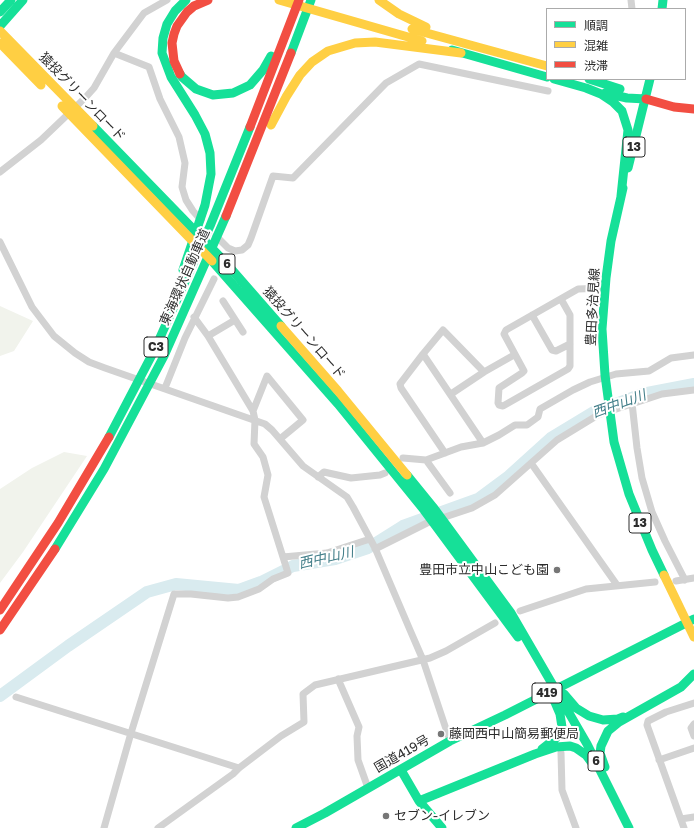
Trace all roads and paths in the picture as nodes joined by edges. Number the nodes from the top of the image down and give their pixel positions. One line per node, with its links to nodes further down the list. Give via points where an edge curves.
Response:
1 (11, 0): 12 (main road)
2 (23, 0): 13 (main road)
3 (167, 0): 16 (street, via 144,13)
4 (186, 0): 45 (main road, via 167,24 162,53 171,77 196,115 208,143 211,174 208,194 176,289)
5 (208, 0): 11 (main road, via 194,6 182,18 172,43 182,77 196,89 213,95 242,90 257,78 269,60)
6 (279, 0): 17 (main road)
7 (293, 0): 11 (main road)
8 (299, 0): 11 (main road, 東海環状自動車道 / C3)
9 (311, 0): 15 (main road); 29 (main road, 東海環状自動車道 / C3)
10 (380, 0): 15 (main road, via 407,18)
11 (292, 11): 45 (main road, 東海環状自動車道 / C3, via 263,95 210,226)
12 (0, 12)
13 (0, 26)
14 (1, 36): 61 (main road, 猿投グリーンロード / 6, via 222,272)
15 (464, 43): 18 (main road)
16 (114, 53): 24 (street, via 149,67 160,100 179,137 185,163 182,187 186,200 193,212 228,248 235,251 242,250 251,238 273,176 293,178 386,83 418,64); 27 (street, via 94,88 85,98 41,140)
17 (461, 53): 19 (main road); 29 (main road, via 365,43 336,48 312,62 286,97)
18 (546, 66)
19 (546, 77)
20 (565, 80): 23 (main road)
21 (603, 80): 23 (main road)
22 (650, 80): 25 (main road, 豊田多治見線 / 13)
23 (588, 82): 25 (main road, via 627,98); 28 (main road, via 622,111 627,124 628,138)
24 (548, 91)
25 (646, 99): 26 (main road, via 674,107); 28 (main road, 豊田多治見線 / 13)
26 (694, 109)
27 (0, 172)
28 (621, 196): 32 (main road, 豊田多治見線 / 13, via 611,241)
29 (219, 234): 74 (main road, 東海環状自動車道 / C3, via 164,356 104,470 68,530)
30 (0, 242): 46 (street, via 32,307 62,344 89,362)
31 (214, 279): 36 (street)
32 (605, 288): 33 (street, via 582,288); 72 (main road, 豊田多治見線 / 13, via 602,329 614,442 629,494 652,550)
33 (561, 299): 35 (street); 40 (street, via 570,315)
34 (223, 301): 37 (street)
35 (532, 315): 40 (street, via 552,350 556,351); 42 (street, via 506,330 504,334)
36 (194, 317): 39 (street); 46 (street)
37 (235, 320): 38 (street); 39 (street)
38 (243, 332)
39 (208, 336): 50 (street)
40 (570, 344): 42 (street, via 568,369 503,406 498,403 499,388 524,371)
41 (423, 354): 44 (street, via 441,328); 48 (street); 54 (street, via 400,384)
42 (514, 355): 44 (street)
43 (694, 355): 53 (street, via 671,358 649,371 616,374 590,382 540,409 538,418 527,425 514,425)
44 (484, 372): 48 (street)
45 (136, 387): 70 (main road, 東海環状自動車道 / C3, via 58,524)
46 (165, 388): 51 (street)
47 (692, 392): 49 (street, via 662,394)
48 (451, 394): 53 (street)
49 (632, 403): 57 (street, via 598,415 557,440); 66 (street, via 642,478 652,512)
50 (253, 412): 51 (street); 52 (street, via 267,376 303,420)
51 (254, 420): 52 (street, via 265,424); 64 (street, via 254,444 263,457 268,475 264,497)
52 (280, 439): 59 (street, via 303,466)
53 (483, 443): 54 (street)
54 (445, 453): 56 (street)
55 (403, 458): 56 (street)
56 (426, 460): 60 (street)
57 (531, 463): 63 (street, via 495,496 472,508 427,523); 69 (street)
58 (384, 473): 59 (street, via 351,478 324,472)
59 (318, 477): 62 (street, via 346,498)
60 (450, 493)
61 (439, 522): 71 (main road, 猿投グリーンロード / 6); 79 (main road, 猿投グリーンロード / 6)
62 (370, 539): 63 (street); 64 (street, via 327,553)
63 (375, 549): 76 (street)
64 (283, 558): 85 (street, via 288,573 238,597 174,594)
65 (694, 578): 66 (street)
66 (686, 580): 67 (street)
67 (676, 581)
68 (655, 582): 69 (street)
69 (617, 585): 71 (street, via 586,589)
70 (0, 610)
71 (515, 612): 79 (main road, 猿投グリーンロード / 6)
72 (690, 621): 75 (main road, 豊田多治見線); 87 (main road, 国道419号 / 419, via 505,715)
73 (495, 623): 76 (street, via 446,651)
74 (0, 630)
75 (694, 637)
76 (422, 660): 78 (street); 87 (street)
77 (694, 674): 83 (main road, via 681,687)
78 (338, 679): 92 (street, via 316,685 303,694 304,722); 94 (street, via 359,727 358,760)
79 (551, 683): 80 (main road, 猿投グリーンロード / 6)
80 (559, 696): 83 (main road, via 582,713 596,719 618,719); 90 (main road, via 562,721 560,733); 103 (main road, 猿投グリーンロード / 6)
81 (16, 697): 85 (street)
82 (694, 703): 91 (street, via 648,721 647,725)
83 (638, 711): 103 (main road, via 608,731 602,741 600,753)
84 (694, 724): 86 (street)
85 (131, 733): 92 (street); 98 (street)
86 (694, 736)
87 (450, 740): 93 (main road, 国道419号 / 419)
88 (694, 748): 91 (street)
89 (561, 753): 102 (street, via 562,790)
90 (535, 754): 95 (main road); 103 (main road, via 564,746 582,751 598,772)
91 (659, 760): 97 (street)
92 (239, 768): 99 (street)
93 (401, 770): 94 (main road, 国道419号 / 419); 95 (main road)
94 (368, 788): 100 (main road, 国道419号 / 419)
95 (419, 801): 101 (main road)
96 (694, 817): 97 (street)
97 (681, 819): 104 (street)
98 (104, 828)
99 (158, 828)
100 (296, 828)
101 (442, 828)
102 (576, 828)
103 (630, 828)
104 (684, 828)

